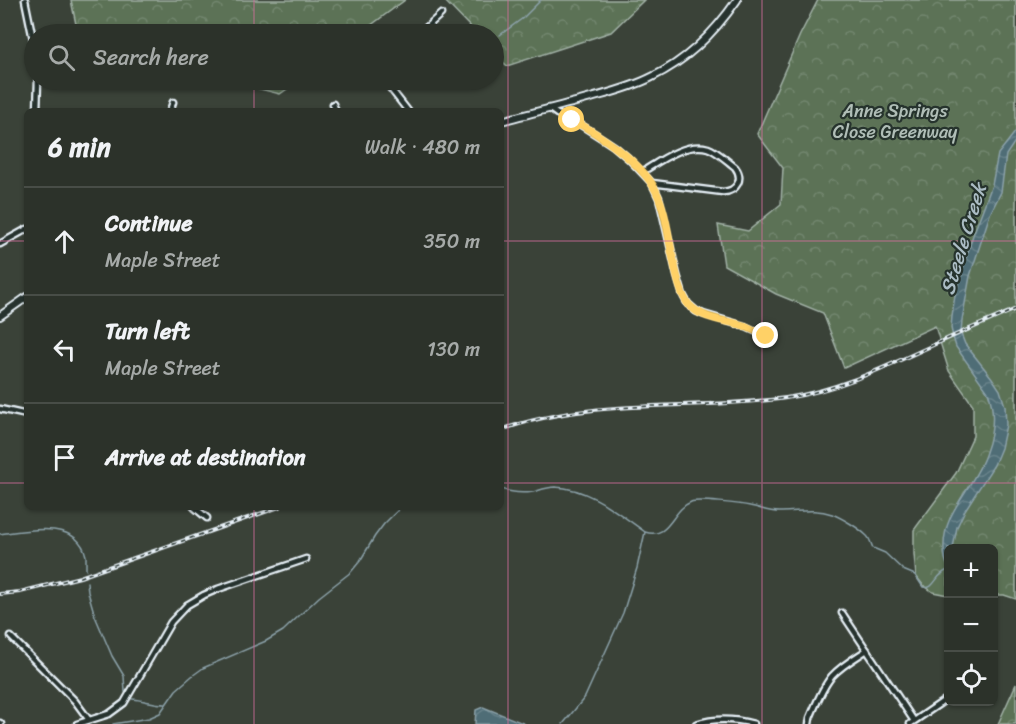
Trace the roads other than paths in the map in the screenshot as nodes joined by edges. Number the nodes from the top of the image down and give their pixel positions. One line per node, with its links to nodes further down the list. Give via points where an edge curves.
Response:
1 (25, 0): 4 (street)
2 (734, 2): 14 (main road, via 699,46 664,71 634,85)
3 (441, 14): 5 (street)
4 (30, 24)
5 (430, 24)
6 (38, 90): 10 (street)
7 (392, 90): 13 (street)
8 (173, 102): 11 (street)
9 (333, 104): 12 (street)
10 (37, 108)
11 (171, 108)
12 (335, 108)
13 (406, 108)
14 (550, 109): 15 (main road); 16 (street, via 606,141)
15 (504, 120)
16 (642, 172): 17 (street); 17 (street, via 677,153 698,147 710,149 735,167 740,179 736,187 723,192)
17 (652, 183): 22 (street, via 688,304 696,311)
18 (24, 231): 19 (street)
19 (0, 244)
20 (24, 299): 21 (main road)
21 (0, 316)
22 (766, 336)
23 (0, 409): 24 (street)
24 (24, 414)
25 (198, 510): 26 (street)
26 (207, 518)
27 (306, 559): 32 (street, via 218,589 187,605 171,622 124,703 109,714)
28 (842, 613): 30 (street)
29 (11, 637): 32 (street, via 75,700)
30 (867, 650): 33 (street, via 832,676); 34 (street)
31 (944, 701): 34 (street)
32 (89, 720): 35 (street)
33 (809, 721): 38 (street)
34 (912, 722)
35 (76, 724)
36 (696, 724): 37 (street, via 726,720)
37 (754, 724)
38 (804, 724)

